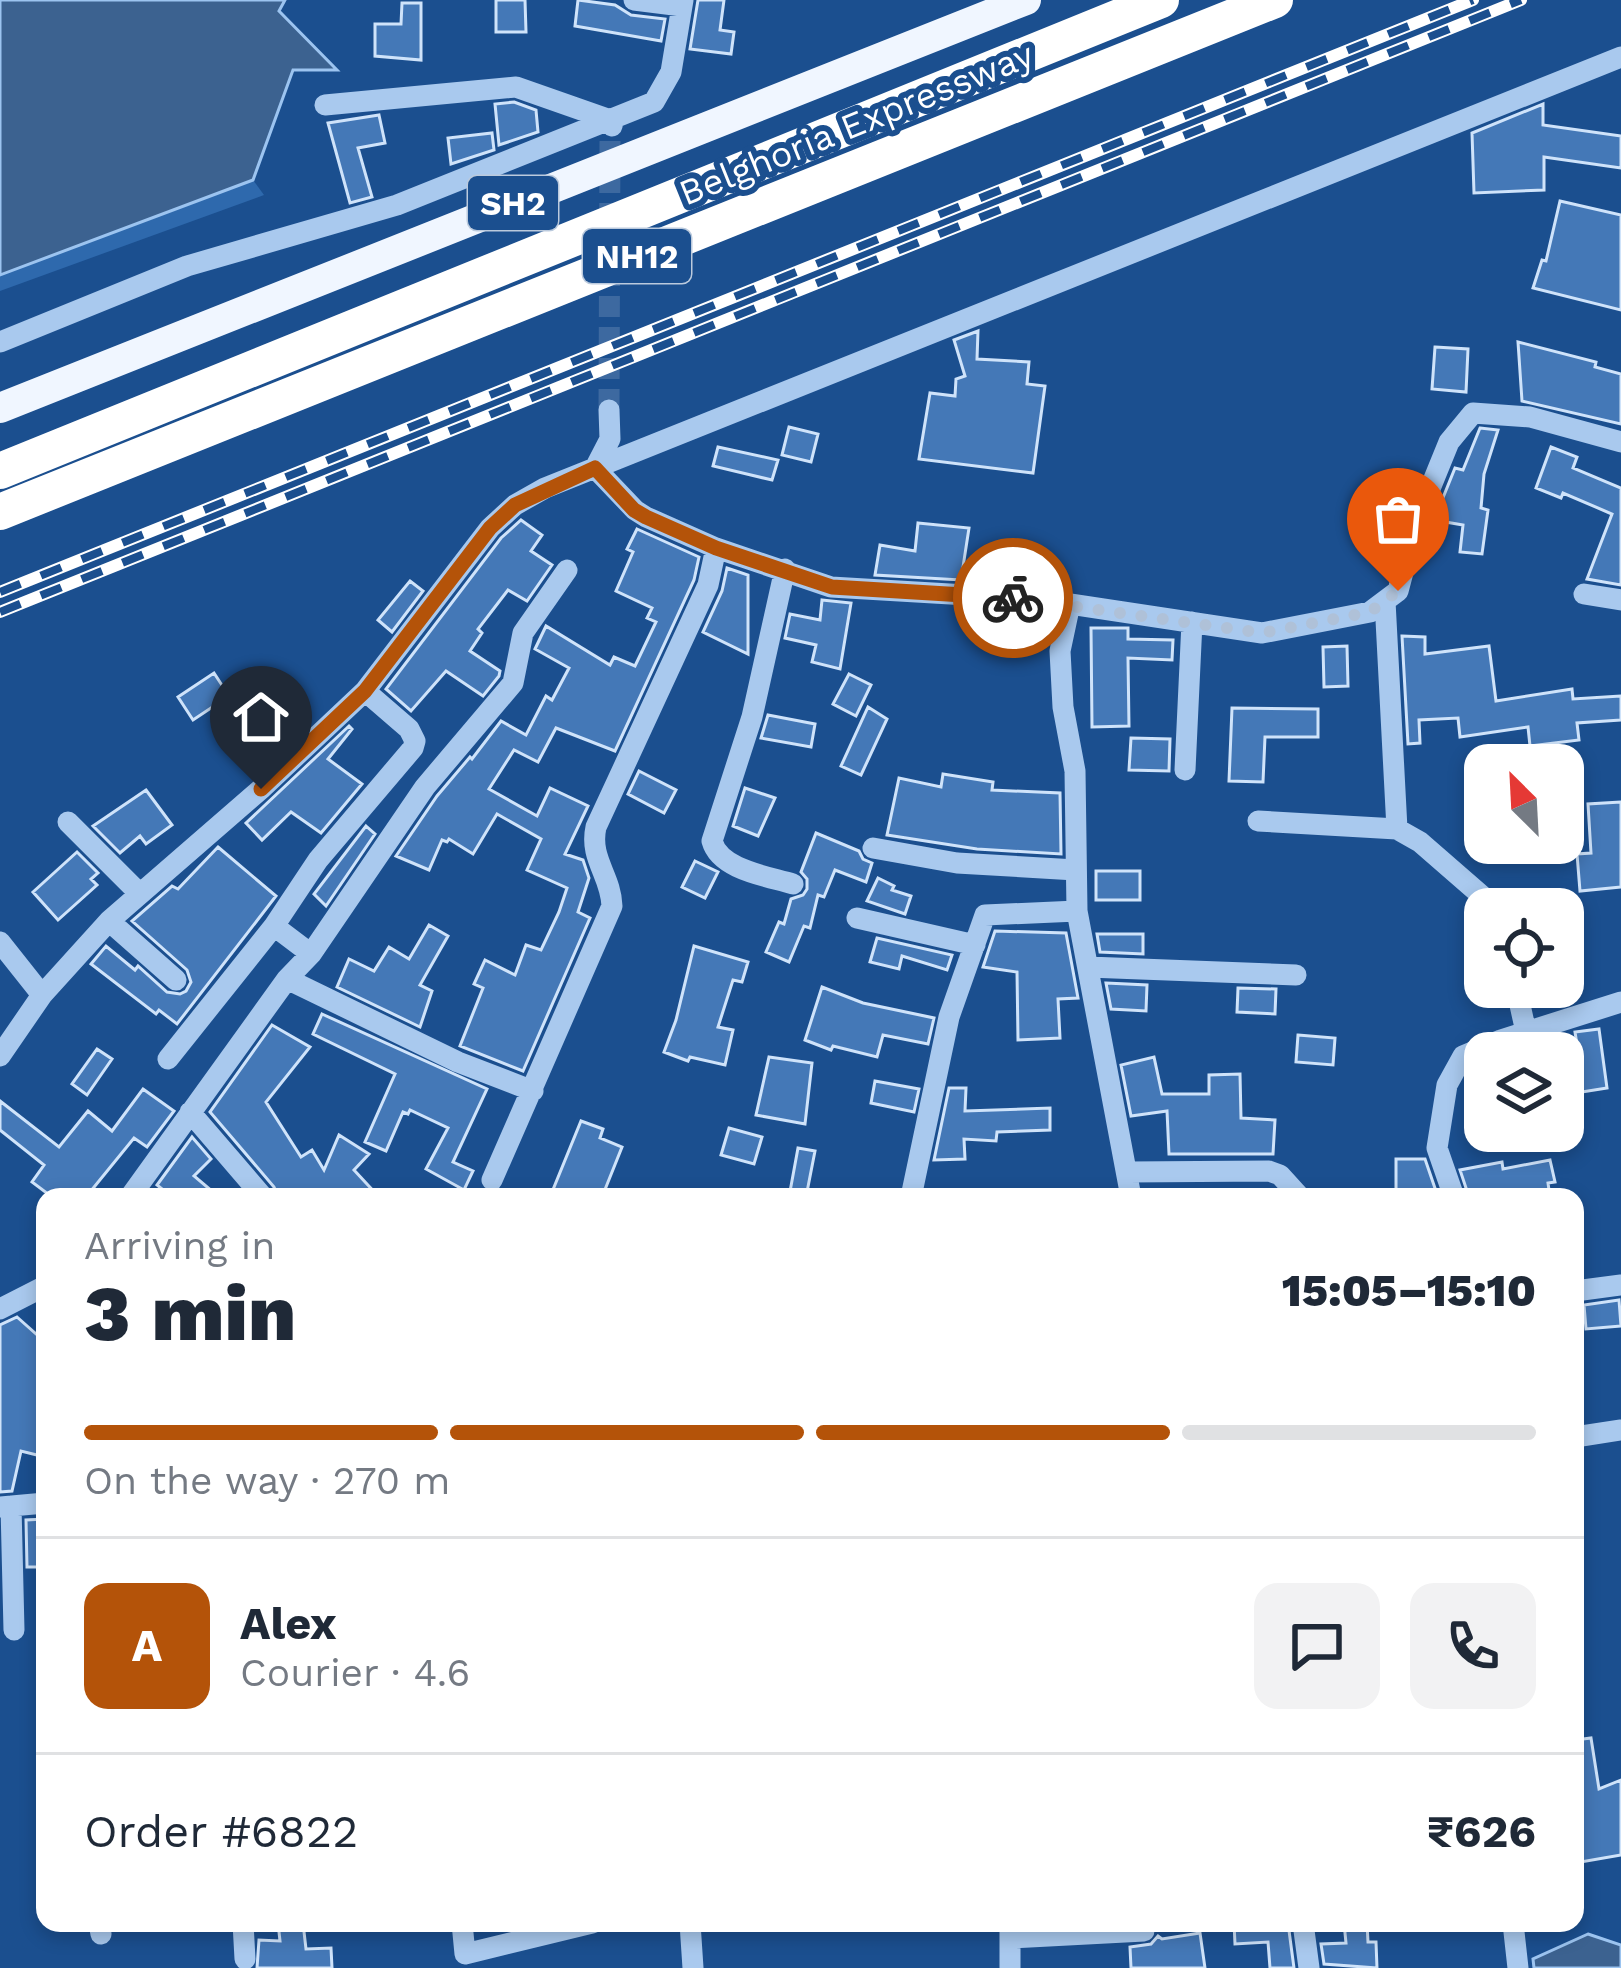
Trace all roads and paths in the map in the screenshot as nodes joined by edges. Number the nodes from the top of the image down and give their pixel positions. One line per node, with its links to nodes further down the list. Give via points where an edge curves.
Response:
1 (634, 0): 5 (street)
2 (1026, 0): 10 (main road, SH2)
3 (1161, 0): 14 (highway, Belghoria Expressway / NH12)
4 (1275, 0): 15 (highway, Belghoria Expressway / NH12)
5 (682, 3): 8 (street, via 664,89)
6 (1621, 56): 13 (street)
7 (325, 105): 8 (street, via 516,87)
8 (611, 129): 9 (street, via 397,205 187,266)
9 (0, 342)
10 (0, 409)
11 (609, 410): 13 (street, via 610,440)
12 (1621, 442): 21 (street, via 1530,417 1473,412 1449,442 1398,591)
13 (595, 468): 16 (street, via 634,510); 24 (street, via 515,505 490,528)
14 (0, 471)
15 (0, 512)
16 (716, 548): 17 (street); 52 (street, via 708,585 596,827 592,850 612,906)
17 (785, 569): 22 (street, via 832,587); 31 (street, via 752,717 712,841 725,860)
18 (567, 570): 40 (street, via 524,633 513,683 425,788)
19 (1584, 594): 20 (street)
20 (1621, 600)
21 (1385, 601): 23 (street, via 1370,612 1262,633); 28 (street)
22 (1070, 604): 23 (street); 30 (street, via 1060,651 1075,771)
23 (1192, 622): 25 (street)
24 (365, 691): 33 (street); 37 (street, via 409,729 413,748)
25 (1185, 770)
26 (1258, 821): 28 (street)
27 (68, 822): 33 (street)
28 (1396, 830): 32 (street)
29 (873, 848): 30 (street)
30 (1076, 870): 34 (street)
31 (793, 884)
32 (1473, 888)
33 (140, 894): 36 (street)
34 (1077, 910): 39 (street, via 985,916); 41 (street)
35 (856, 918): 39 (street)
36 (109, 921): 44 (street); 45 (street)
37 (274, 926): 40 (street); 51 (street)
38 (0, 942): 45 (street)
39 (976, 945): 58 (street, via 949,1017)
40 (311, 954): 43 (street)
41 (1088, 967): 42 (street); 54 (street)
42 (1296, 975)
43 (287, 979): 52 (street); 53 (street)
44 (176, 980)
45 (42, 995): 49 (street)
46 (1621, 1002): 48 (street)
47 (1521, 1008): 48 (street)
48 (1526, 1032)
49 (0, 1056)
50 (1464, 1056): 61 (street, via 1447,1085 1437,1148)
51 (168, 1059)
52 (533, 1091): 55 (street)
53 (190, 1112): 56 (street); 57 (street)
54 (1128, 1172): 59 (street); 60 (street, via 1269,1171)
55 (492, 1180)
56 (136, 1188)
57 (255, 1188)
58 (913, 1188)
59 (1130, 1188)
60 (1292, 1188)
61 (1451, 1188)
62 (1621, 1285): 63 (street)
63 (1584, 1290)
64 (36, 1291): 65 (street)
65 (0, 1309)
66 (1621, 1430): 67 (street)
67 (1584, 1436)
68 (36, 1504): 69 (street)
69 (5, 1506): 70 (street)
70 (14, 1630)
71 (244, 1932): 78 (street)
72 (463, 1932): 79 (street, via 465,1954)
73 (566, 1932): 79 (street)
74 (691, 1932): 80 (street)
75 (1011, 1932): 81 (street)
76 (1304, 1932): 82 (street)
77 (1514, 1932): 83 (street)
78 (245, 1958)
79 (491, 1958)
80 (693, 1968)
81 (1010, 1968)
82 (1309, 1968)
83 (1518, 1968)

